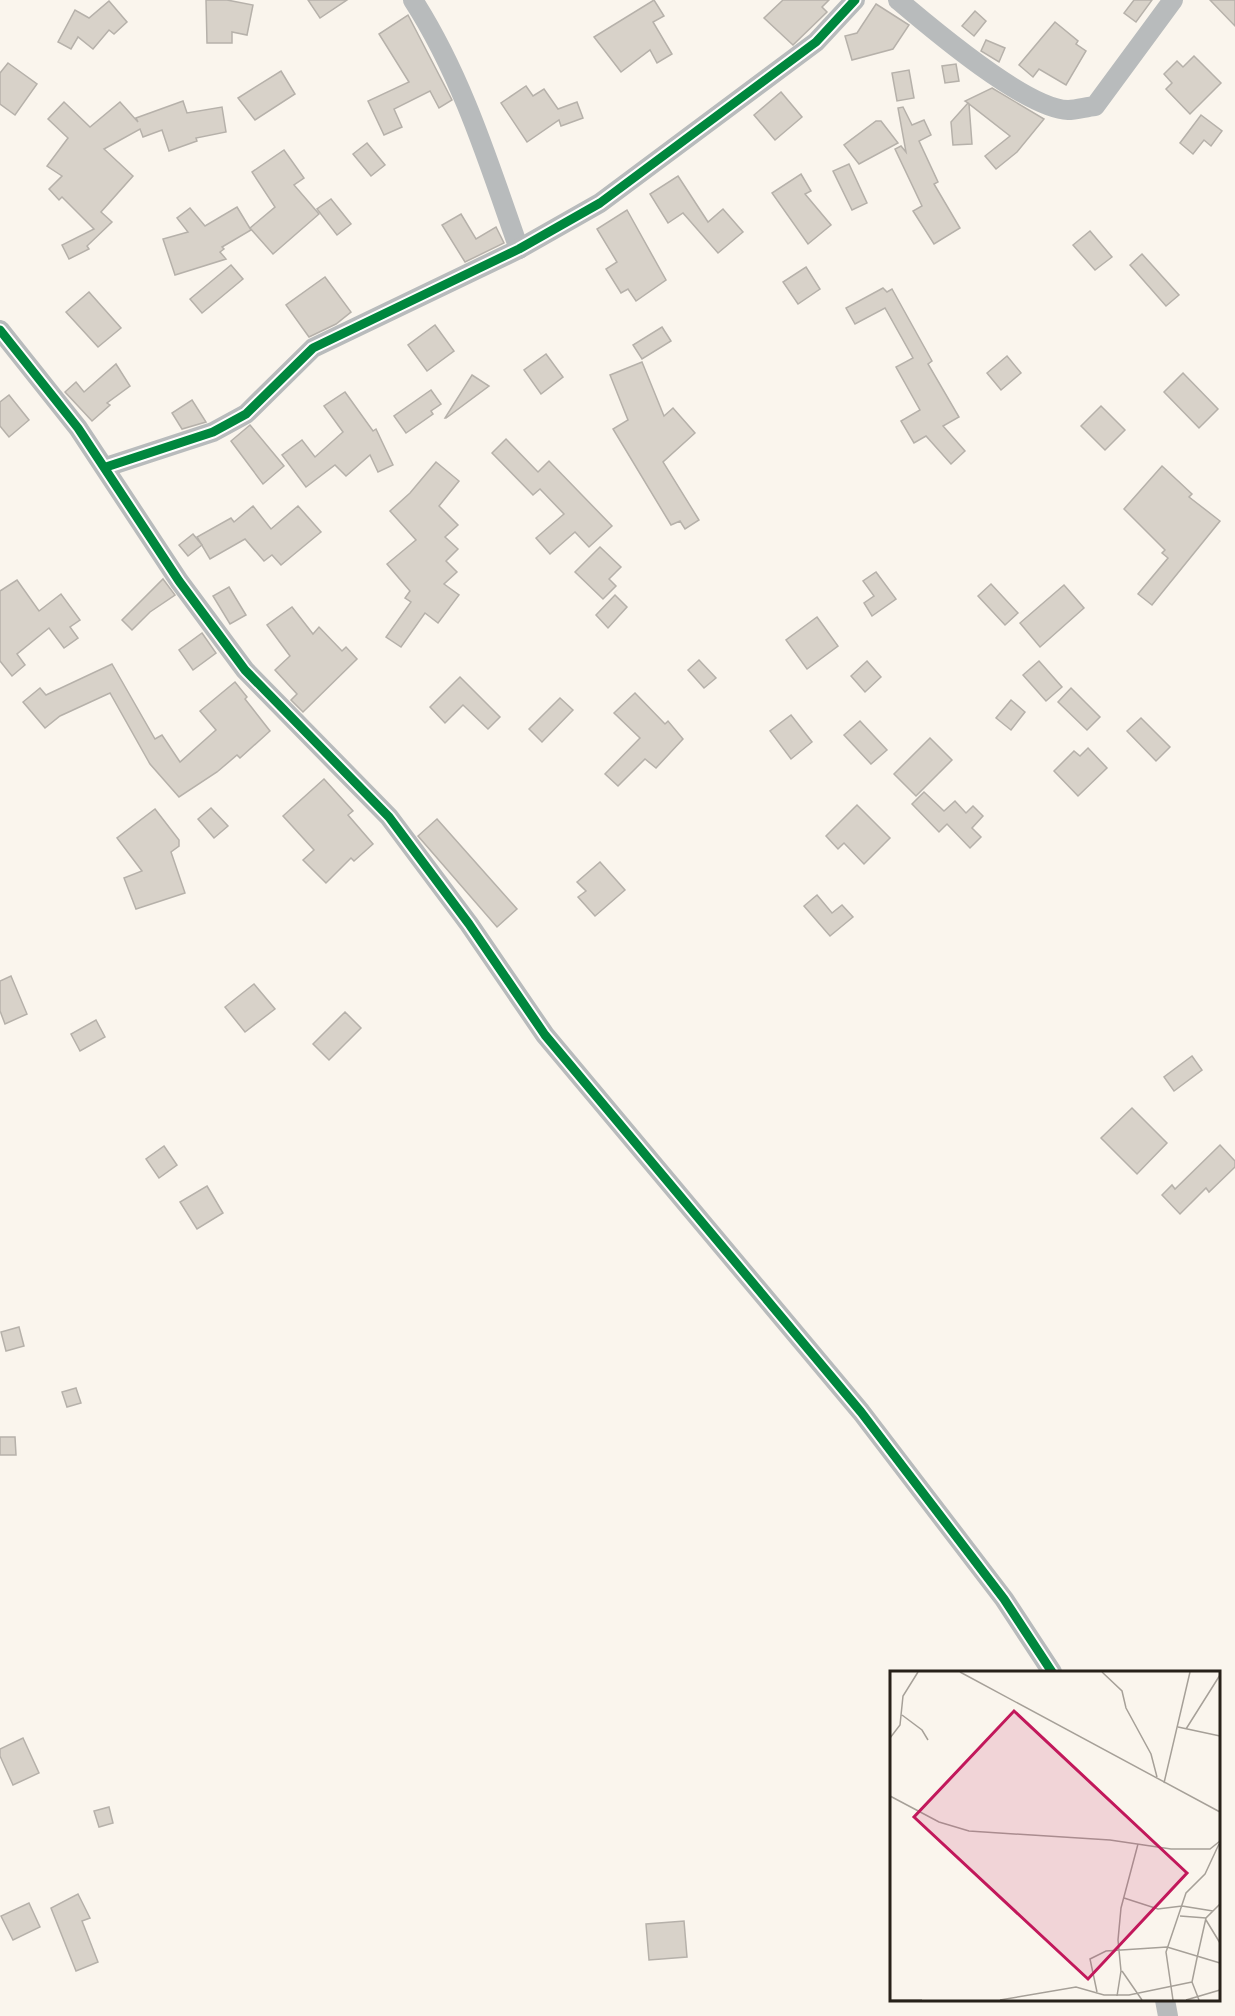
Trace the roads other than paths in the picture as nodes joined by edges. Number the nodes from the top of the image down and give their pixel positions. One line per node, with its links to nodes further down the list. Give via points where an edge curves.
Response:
1 (412, 0): 5 (street, via 436,36 476,129)
2 (855, 0): 5 (street, via 816,42 600,203)
3 (898, 0): 4 (street, via 966,55 1033,99 1066,110 1095,106)
4 (1173, 0)
5 (519, 249): 7 (street, via 313,348 246,414 221,428)
6 (0, 330): 7 (street)
7 (105, 467): 8 (street, via 179,581 245,670 389,817 545,1035 861,1412 1004,1599)
8 (1051, 1671)
9 (1165, 2001): 10 (street)
10 (1168, 2016)

